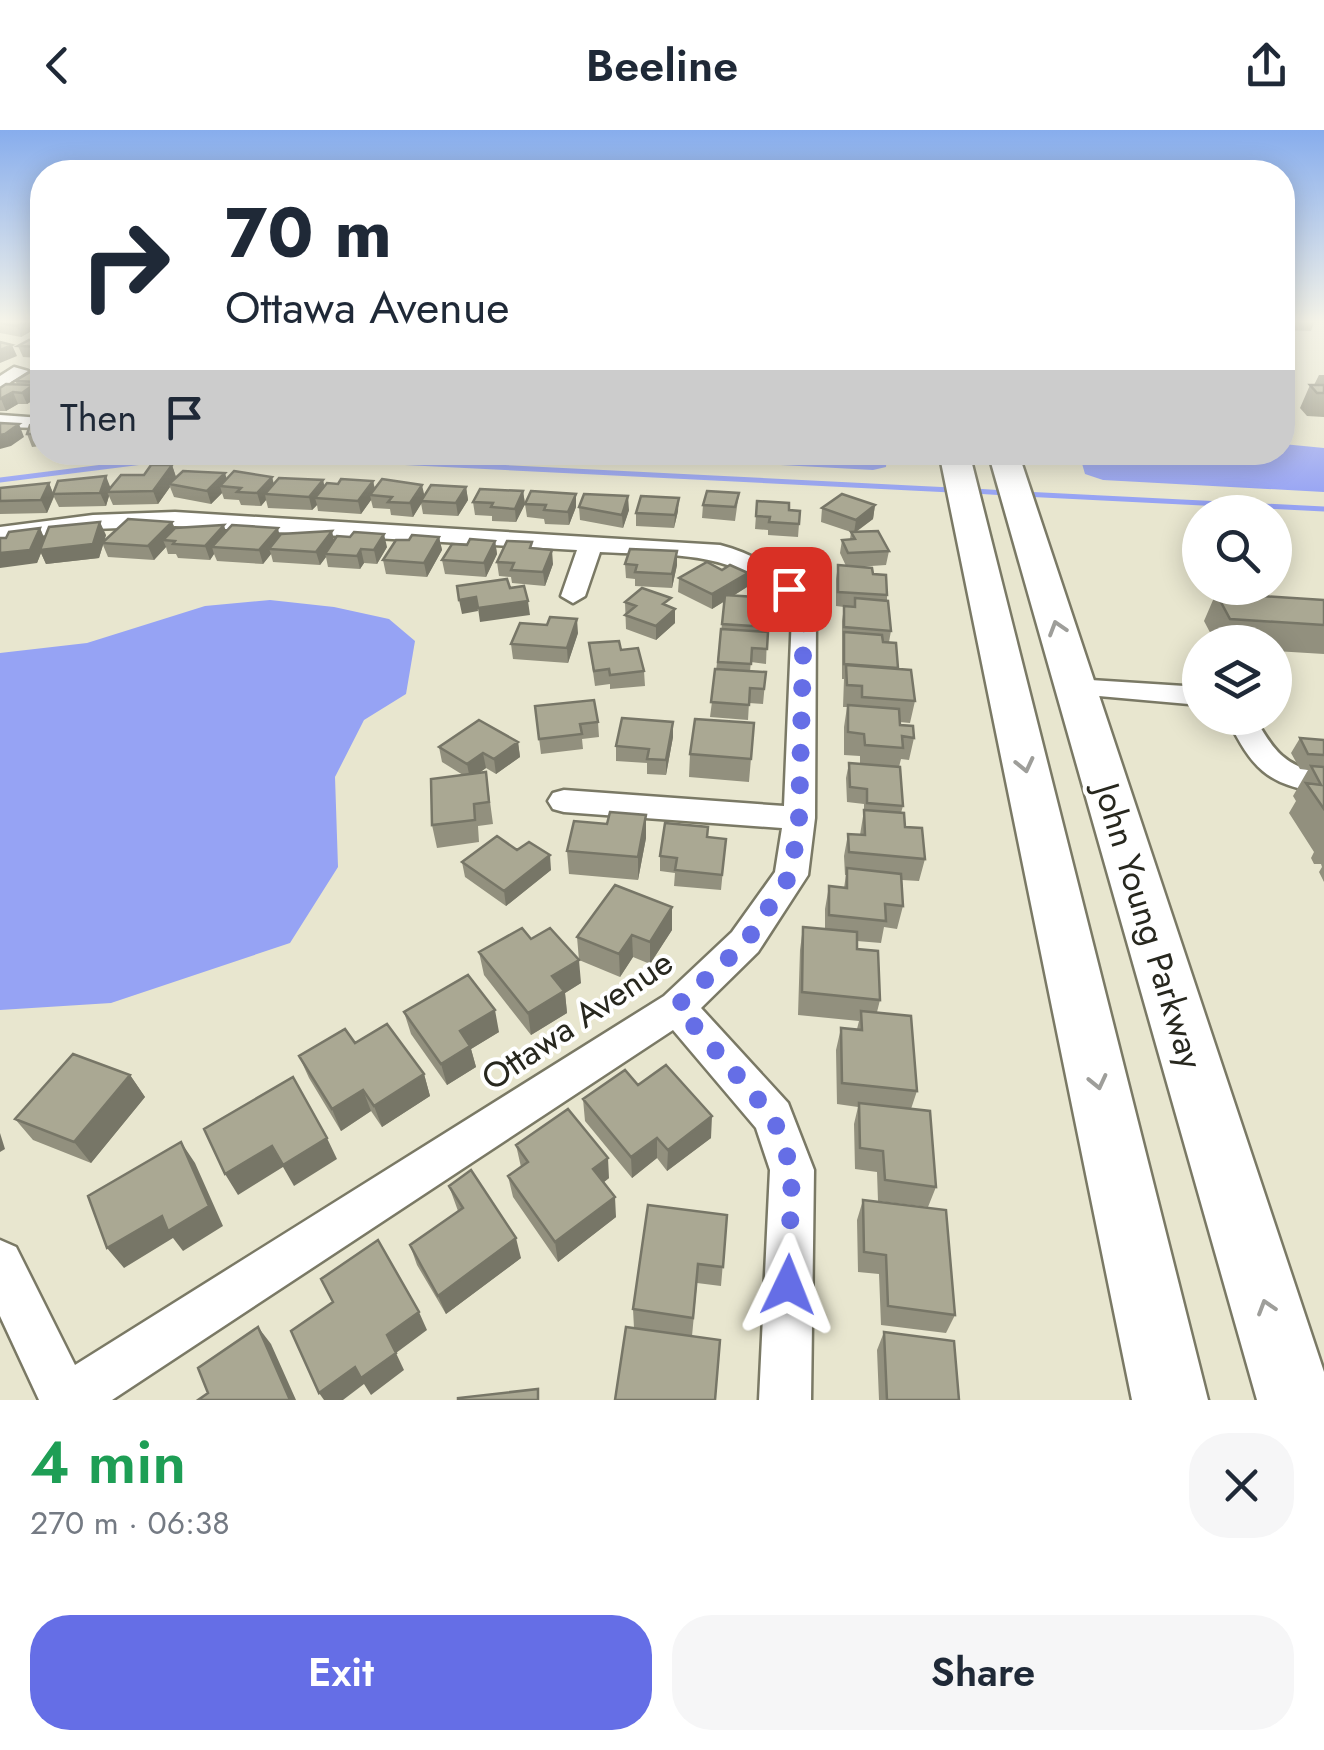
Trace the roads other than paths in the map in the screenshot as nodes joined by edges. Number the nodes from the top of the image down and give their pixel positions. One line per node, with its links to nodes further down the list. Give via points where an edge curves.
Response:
1 (0, 422): 2 (street)
2 (30, 423)
3 (986, 481): 7 (highway, John Young Parkway, one-way to 3); 17 (highway, John Young Parkway, one-way to 17)
4 (0, 534): 5 (street, Ottawa Avenue, via 175,518)
5 (591, 543): 6 (street); 12 (street, Ottawa Avenue, via 720,552 782,565 804,615)
6 (573, 596)
7 (1075, 688): 8 (street); 18 (highway, John Young Parkway, one-way to 7)
8 (1182, 695)
9 (1250, 735): 10 (street, via 1265,763 1293,780)
10 (1324, 784)
11 (564, 801): 12 (street)
12 (799, 818): 13 (street, Ottawa Avenue, via 791,874 746,942)
13 (677, 1006): 15 (street, Ottawa Avenue); 16 (street, via 773,1117 792,1170)
14 (0, 1263): 15 (street)
15 (66, 1400)
16 (785, 1400)
17 (1170, 1400)
18 (1294, 1400)

